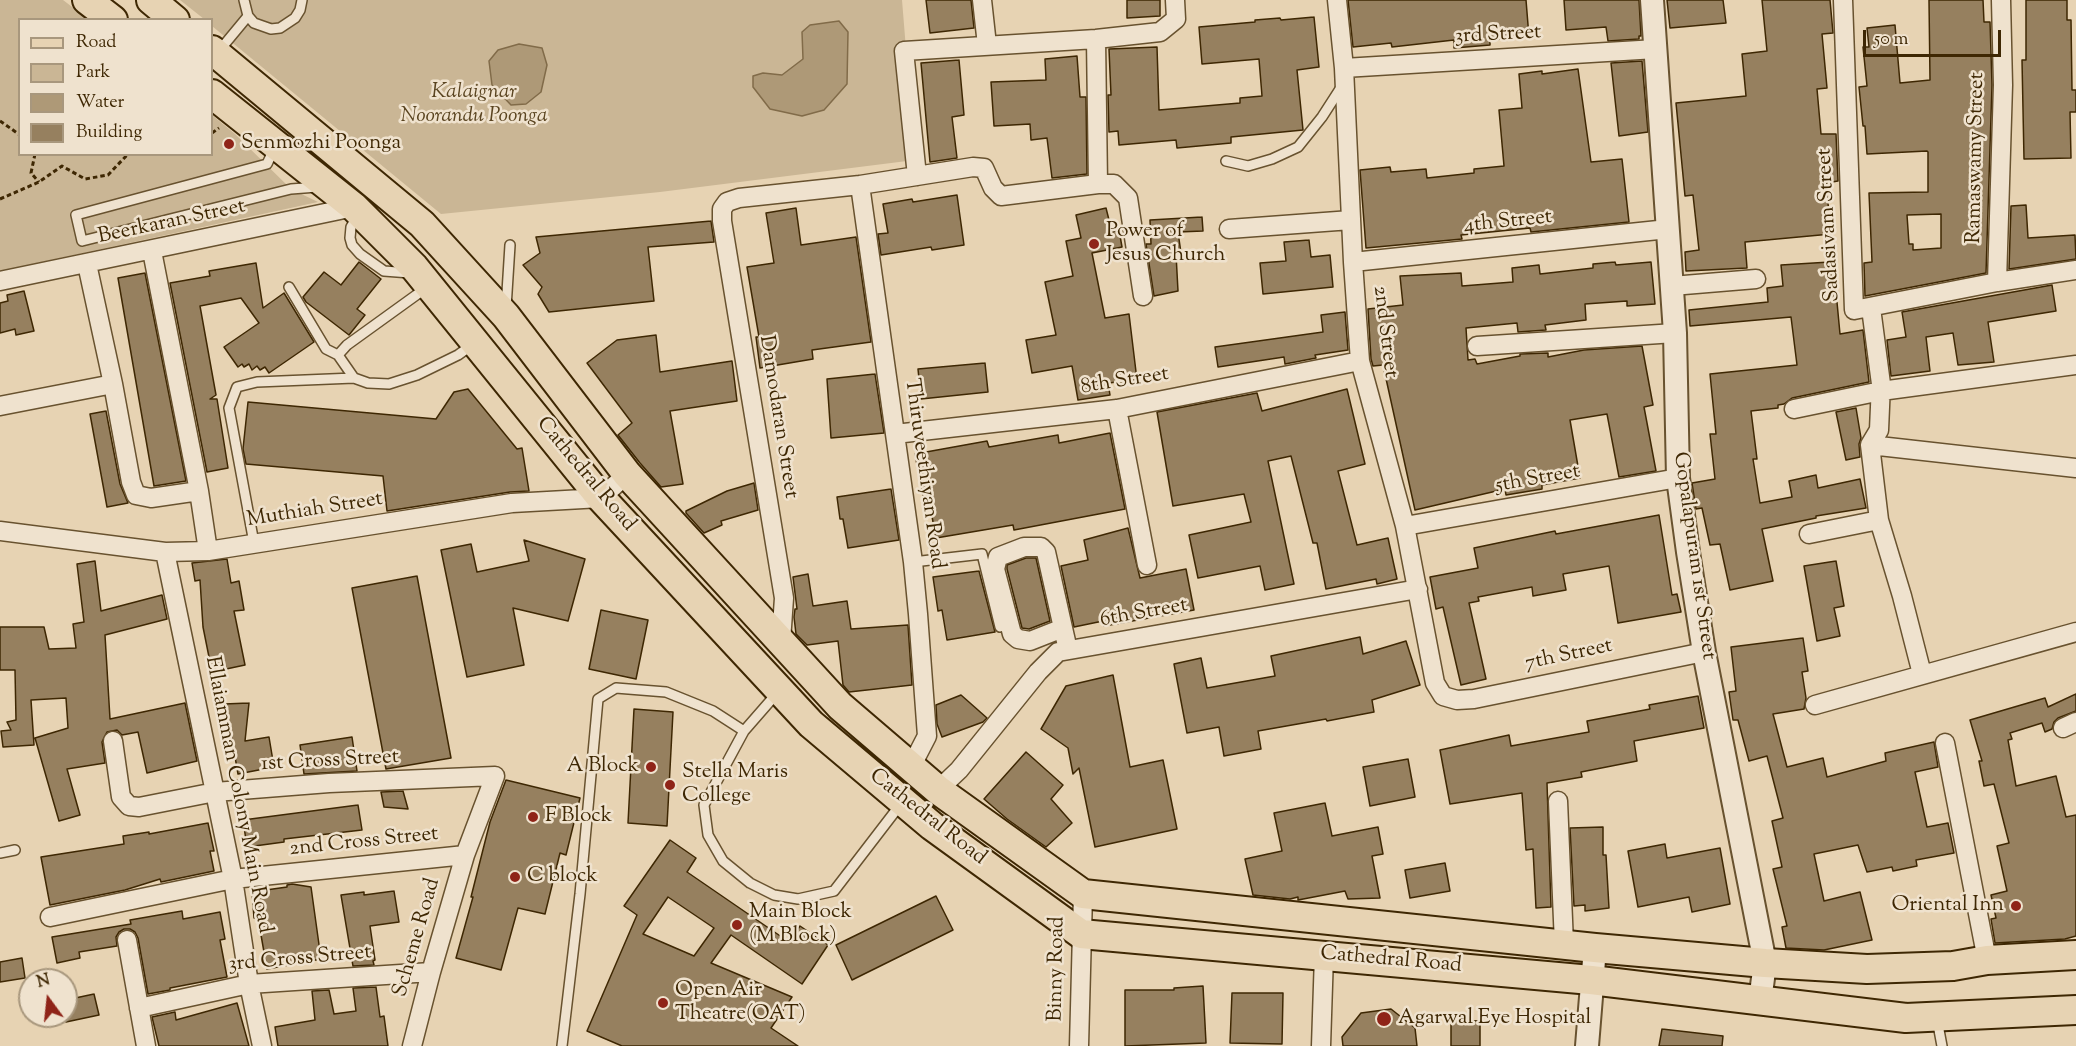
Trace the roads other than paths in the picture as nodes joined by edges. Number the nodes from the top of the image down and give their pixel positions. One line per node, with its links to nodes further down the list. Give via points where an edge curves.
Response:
1 (87, 0): 12 (main road)
2 (151, 0): 13 (main road)
3 (244, 0): 11 (lane)
4 (302, 0): 11 (lane, via 296,18 280,28 262,27)
5 (982, 0): 15 (street)
6 (1175, 0): 14 (street, via 1176,19 1160,32)
7 (1337, 0): 18 (street, 2nd Street)
8 (1652, 0): 16 (street, Gopalapuram 1st Street)
9 (1843, 0): 42 (street, Sadasivam Street, via 1854,310)
10 (2001, 0): 38 (street, Ramaswamy Street, via 2003,86)
11 (248, 16): 17 (lane)
12 (110, 18)
13 (173, 18)
14 (1096, 39): 15 (street); 23 (street)
15 (987, 45): 22 (street, via 904,51)
16 (1656, 49): 18 (street, 3rd Street); 29 (street, Gopalapuram 1st Street)
17 (214, 52): 43 (main road, Cathedral Road, via 422,224)
18 (1344, 74): 21 (lane, via 1322,117 1298,147 1248,166); 27 (street, 2nd Street)
19 (213, 95): 20 (main road, Cathedral Road)
20 (276, 146): 25 (main road, Cathedral Road); 25 (lane, via 267,164 76,215 82,241 291,189)
21 (1226, 160)
22 (917, 176): 23 (street, via 984,168 1001,196); 24 (street)
23 (1098, 184): 41 (street, via 1114,184 1128,198)
24 (860, 185): 56 (street, Thiruveethiyan Road); 76 (street, Damodaran Street, via 739,198 727,202 722,209 784,598)
25 (328, 187): 26 (main road, Cathedral Road)
26 (357, 210): 31 (street, Beerkaran Street); 35 (main road, Cathedral Road)
27 (1351, 220): 28 (street); 32 (street, 2nd Street)
28 (1228, 229)
29 (1668, 229): 32 (street, 4th Street); 39 (street, Gopalapuram 1st Street)
30 (510, 245): 43 (lane)
31 (152, 251): 33 (street, Beerkaran Street); 61 (street)
32 (1353, 262): 48 (street, 2nd Street)
33 (87, 264): 37 (street, Beerkaran Street); 51 (street)
34 (2076, 270): 38 (street)
35 (424, 279): 45 (main road, Cathedral Road); 47 (lane)
36 (1756, 279): 39 (street)
37 (0, 281)
38 (1997, 282): 42 (street)
39 (1672, 286): 44 (street, Gopalapuram 1st Street)
40 (289, 287): 47 (lane, via 326,349)
41 (1143, 296)
42 (1871, 308): 52 (street, Sadasivam Street)
43 (506, 316): 59 (main road, Cathedral Road)
44 (1675, 333): 46 (street); 60 (street, Gopalapuram 1st Street)
45 (475, 342): 50 (lane, via 458,356 389,384 368,384); 62 (main road, Cathedral Road)
46 (1477, 346)
47 (338, 356): 50 (lane)
48 (1360, 361): 54 (street, 8th Street); 64 (street, 2nd Street)
49 (2076, 365): 52 (street)
50 (354, 378): 67 (lane, via 257,382 237,387 229,408)
51 (113, 384): 53 (street); 61 (street, via 136,495 151,498)
52 (1881, 391): 55 (street); 57 (street, Sadasivam Street, via 1879,430)
53 (0, 405)
54 (1117, 409): 56 (street, 8th Street); 71 (street)
55 (1794, 409)
56 (895, 434): 70 (street, Thiruveethiyan Road)
57 (1870, 445): 58 (street); 63 (street, Sadasivam Street)
58 (2076, 468)
59 (627, 474): 62 (street); 76 (main road, Cathedral Road)
60 (1678, 478): 64 (street, 5th Street); 78 (street, Gopalapuram 1st Street)
61 (199, 491): 68 (street)
62 (601, 498): 67 (street, Muthiah Street, via 512,503); 80 (main road, Cathedral Road)
63 (1879, 520): 66 (street); 79 (street, Sadasivam Street)
64 (1405, 526): 72 (street, 2nd Street)
65 (0, 531): 69 (street, Muthiah Street)
66 (1809, 534)
67 (254, 543): 68 (street, Muthiah Street)
68 (208, 551): 69 (street, Muthiah Street)
69 (165, 552): 89 (street, Ellaiamman Colony Main Road)
70 (913, 562): 73 (lane, via 982,554); 86 (street, Thiruveethiyan Road, via 927,736)
71 (1148, 566)
72 (1418, 589): 77 (street, 6th Street); 81 (street, 2nd Street, via 1435,682)
73 (1000, 627)
74 (1063, 628): 74 (street, via 1047,552 1041,547 1024,547 998,557 995,569 1012,634 1030,641); 77 (street)
75 (2076, 632): 79 (street)
76 (781, 641): 86 (main road, Cathedral Road, via 840,706)
77 (1068, 650): 88 (street, 6th Street, via 1059,652 1038,672 959,770)
78 (1704, 652): 81 (street, 7th Street, via 1474,699); 104 (street, Gopalapuram 1st Street)
79 (1922, 674): 82 (street)
80 (779, 690): 83 (lane); 91 (main road, Cathedral Road, via 811,724)
81 (1443, 696)
82 (1815, 705)
83 (744, 731): 91 (lane, via 704,805 708,835 723,861 750,883 774,895 798,899 834,891); 118 (lane, via 713,711 666,692 616,688 598,699)
84 (113, 741): 89 (street, 1st Cross Street, via 121,797 129,806)
85 (1945, 743): 108 (street)
86 (911, 767): 88 (main road, Cathedral Road)
87 (495, 776): 89 (street, 1st Cross Street); 94 (street, Scheme Road)
88 (938, 790): 96 (main road, Cathedral Road)
89 (215, 792): 95 (street, Ellaiamman Colony Main Road)
90 (1558, 801): 100 (street)
91 (903, 802): 98 (main road, Cathedral Road)
92 (15, 850): 93 (lane)
93 (0, 853)
94 (465, 855): 95 (street, 2nd Cross Street); 105 (street, Scheme Road)
95 (233, 879): 97 (street, 2nd Cross Street); 109 (street, Ellaiamman Colony Main Road)
96 (1083, 894): 98 (street, Binny Road); 100 (main road, Cathedral Road)
97 (50, 917)
98 (1081, 934): 102 (main road, Cathedral Road); 119 (street, Binny Road)
99 (127, 940): 112 (street)
100 (1564, 944): 101 (main road, Cathedral Road)
101 (1595, 948): 104 (main road, Cathedral Road); 107 (street)
102 (1324, 955): 107 (main road, Cathedral Road); 120 (street)
103 (2076, 955): 108 (main road)
104 (1765, 963): 108 (main road, Cathedral Road, via 1867,969 1953,966); 111 (street, Gopalapuram 1st Street)
105 (431, 972): 109 (street, 3rd Cross Street); 117 (street, Scheme Road)
106 (2076, 972): 108 (main road)
107 (1591, 980): 111 (main road, Cathedral Road); 121 (street)
108 (1988, 980): 110 (main road); 114 (main road)
109 (249, 984): 112 (street, 3rd Cross Street); 116 (street, Ellaiamman Colony Main Road)
110 (2076, 993)
111 (1760, 1001): 114 (main road, Cathedral Road, via 1906,1018)
112 (139, 1008): 115 (street)
113 (2076, 1010): 114 (main road)
114 (1944, 1015): 122 (lane, via 1939,1030)
115 (146, 1046)
116 (262, 1046)
117 (412, 1046)
118 (562, 1046)
119 (1079, 1046)
120 (1321, 1046)
121 (1587, 1046)
122 (1942, 1046)

